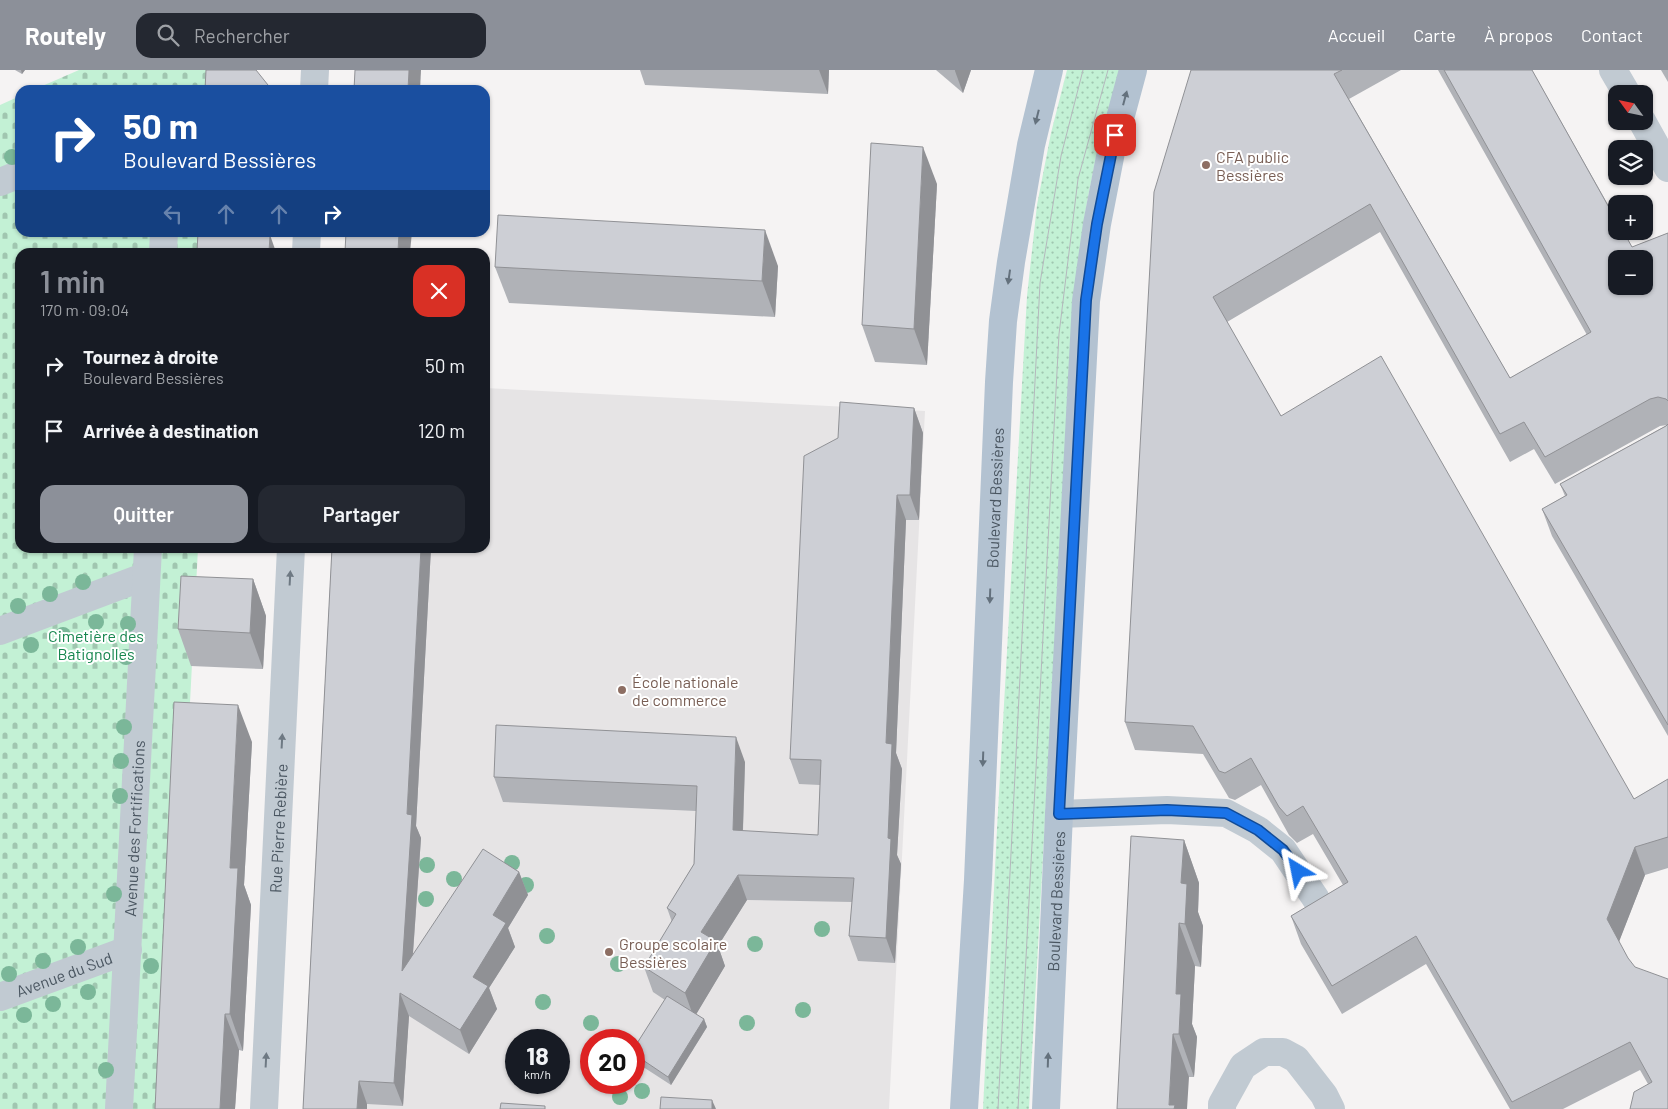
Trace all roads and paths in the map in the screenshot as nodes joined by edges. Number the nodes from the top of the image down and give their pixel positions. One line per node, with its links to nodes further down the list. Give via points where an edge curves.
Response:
1 (314, 70): 5 (street)
2 (1049, 70): 21 (main road, Boulevard Bessières, one-way to 21, via 1030,145 1003,321 978,880)
3 (1133, 70): 15 (main road, Boulevard Bessières, one-way to 3, via 1086,300 1110,152)
4 (1613, 70): 6 (street)
5 (314, 85)
6 (1621, 85)
7 (1647, 130): 8 (street)
8 (1668, 168)
9 (15, 176): 10 (street)
10 (0, 182)
11 (148, 553): 13 (street, Avenue des Fortifications)
12 (291, 553): 20 (street, Rue Pierre Rebière, one-way to 12)
13 (146, 576): 14 (street); 17 (street, Avenue des Fortifications)
14 (0, 631)
15 (1059, 814): 16 (street, via 1167,810 1226,813 1258,830 1283,850); 22 (main road, Boulevard Bessières, one-way to 15)
16 (1316, 899)
17 (128, 950): 18 (street, Avenue du Sud); 19 (street, Avenue des Fortifications)
18 (0, 997)
19 (120, 1109)
20 (264, 1109)
21 (964, 1109)
22 (1046, 1109)
23 (1222, 1109): 24 (street, via 1243,1066 1264,1052 1283,1052 1296,1059)
24 (1331, 1109)

